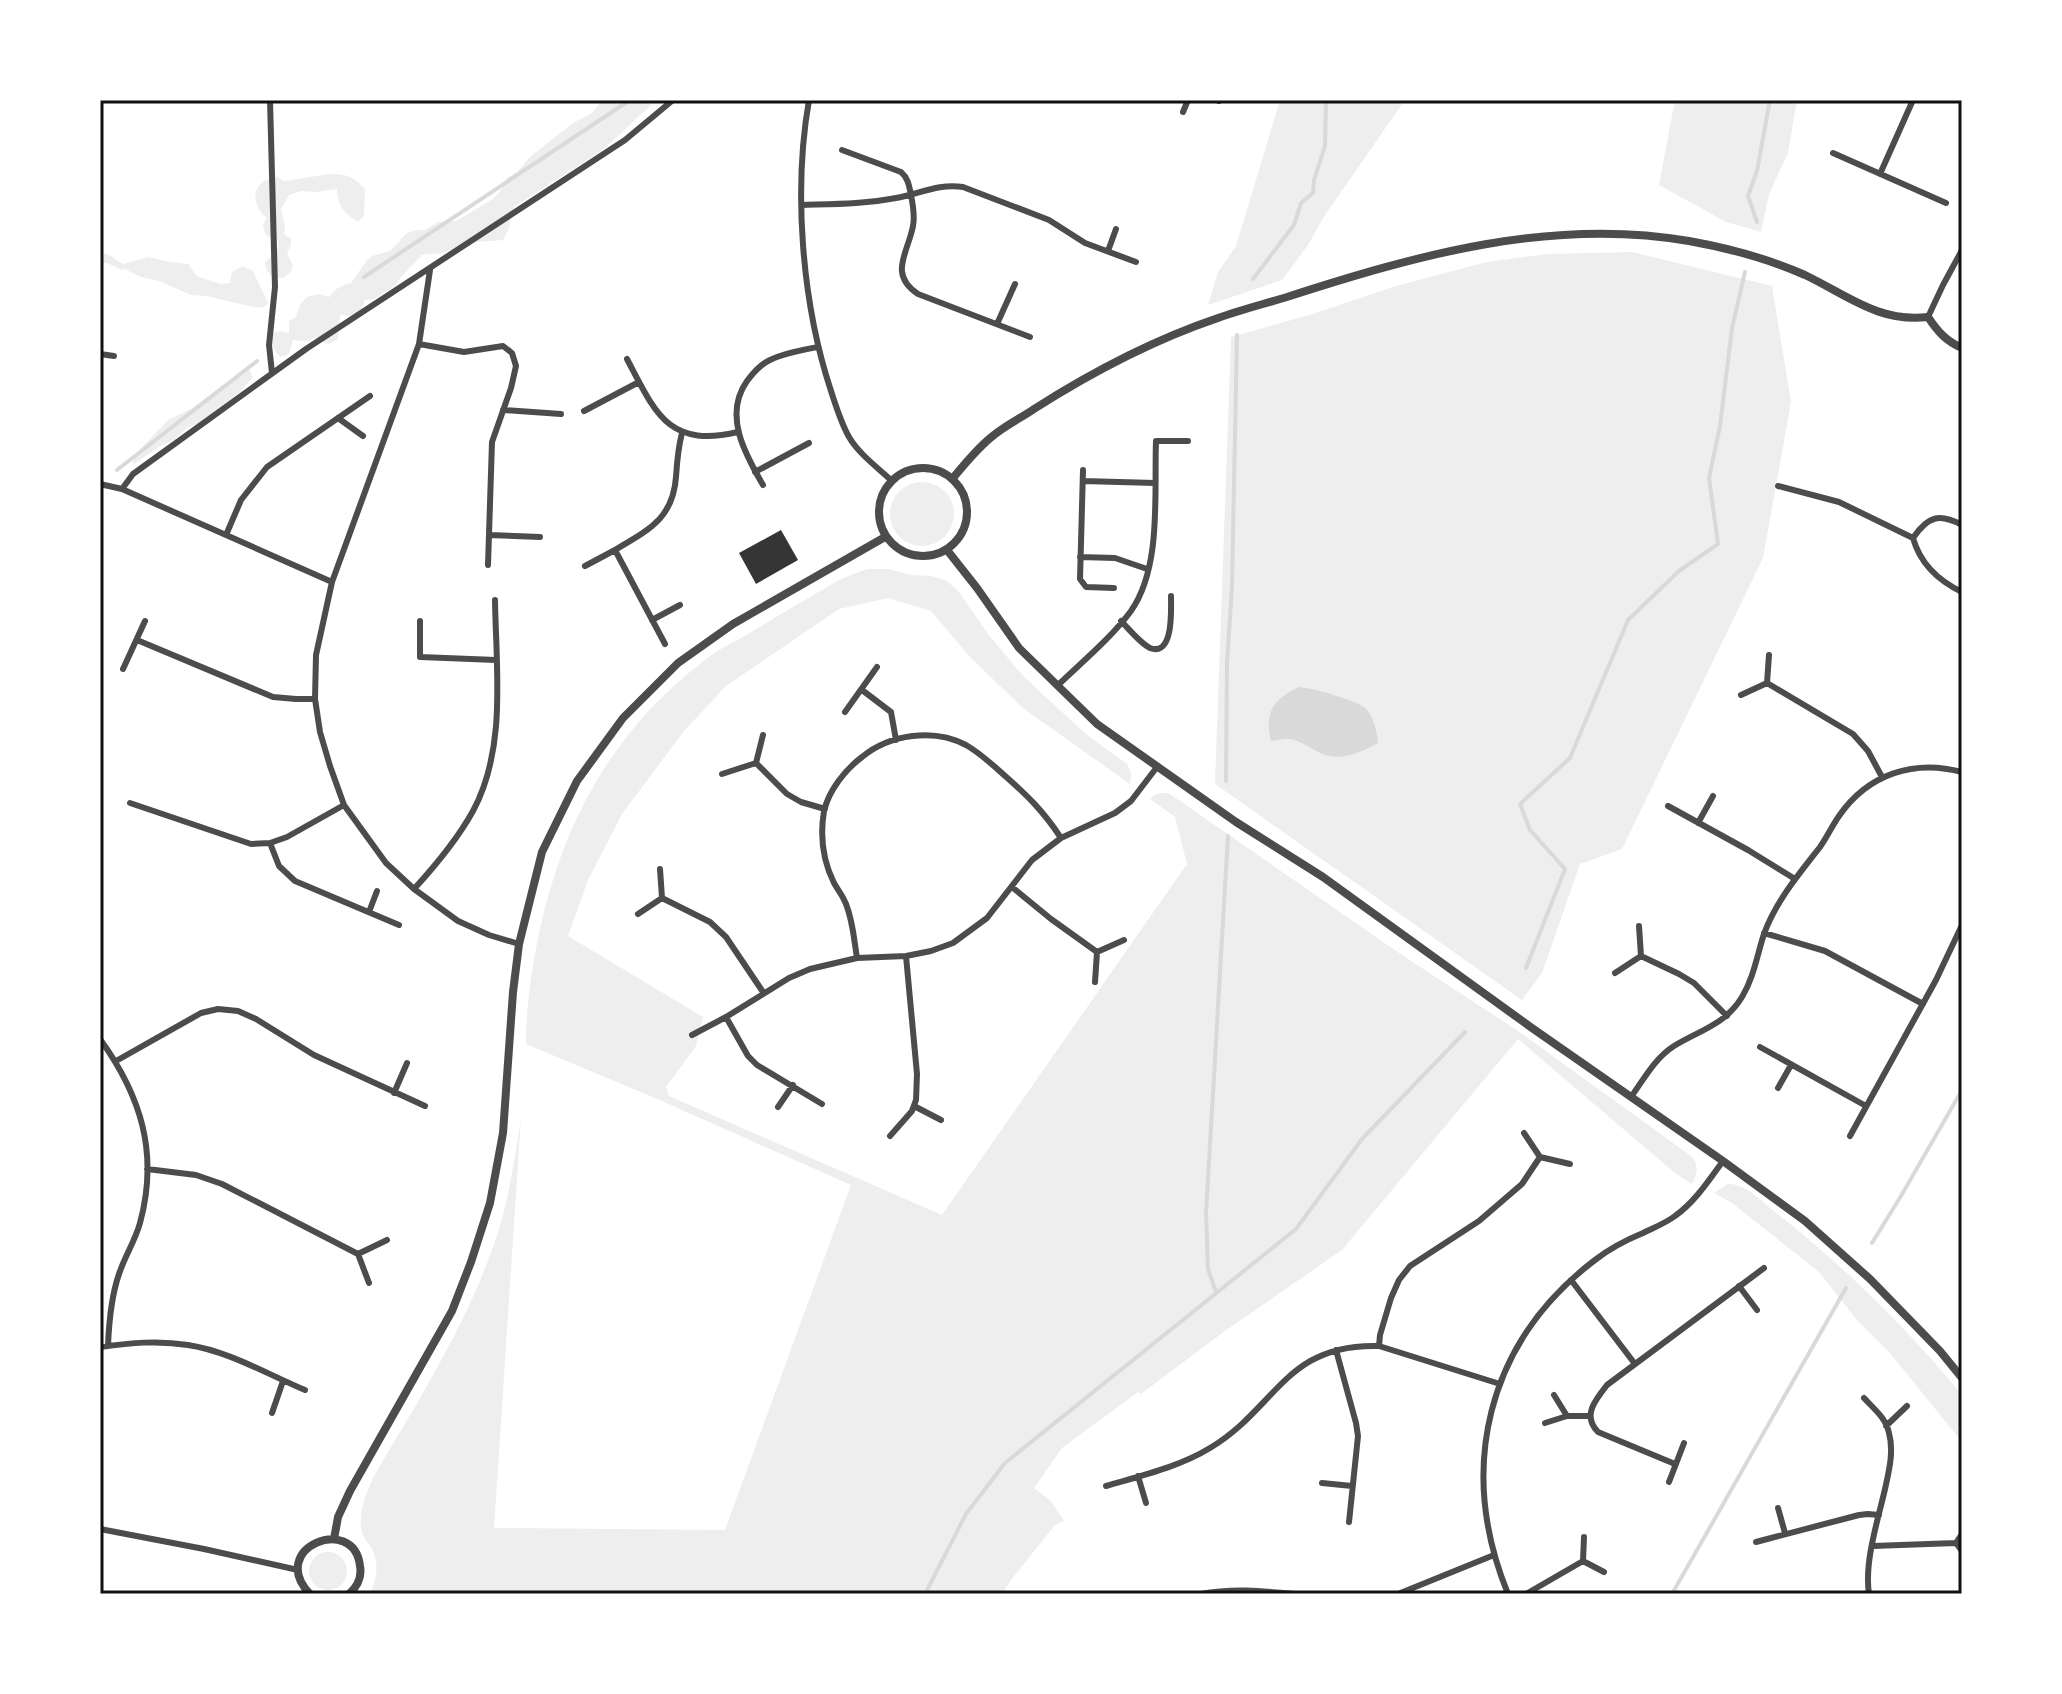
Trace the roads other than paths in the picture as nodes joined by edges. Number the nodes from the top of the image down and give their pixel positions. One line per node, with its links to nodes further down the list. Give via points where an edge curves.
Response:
1 (270, 100): 28 (street)
2 (673, 100): 17 (street, via 625,140)
3 (809, 100): 12 (street)
4 (1188, 100): 6 (street)
5 (1913, 100): 9 (street)
6 (1183, 112)
7 (842, 150): 10 (street, via 901,172)
8 (1833, 153): 9 (street)
9 (1880, 174): 11 (street)
10 (911, 194): 12 (street); 15 (street, via 963,187 1049,220); 20 (street, via 914,221 901,270 908,287)
11 (1946, 203)
12 (802, 205): 23 (street)
13 (1116, 229): 15 (street)
14 (1962, 250): 19 (street)
15 (1108, 251): 16 (street)
16 (1136, 262)
17 (430, 270): 22 (street); 28 (street)
18 (1015, 284): 20 (street)
19 (1928, 317): 24 (street, via 1949,343); 42 (street, via 1894,318 1773,263 1680,240 1593,232 1484,243 1328,283 1127,355 993,436)
20 (997, 324): 21 (street)
21 (1030, 337)
22 (419, 344): 31 (street, via 464,352 503,346 512,353 516,366); 62 (street)
23 (818, 347): 35 (street, via 769,360 754,371 739,396); 43 (street, via 850,437)
24 (1962, 348)
25 (100, 354): 26 (street)
26 (114, 356)
27 (627, 359): 29 (street)
28 (272, 373): 49 (street, via 133,474)
29 (639, 382): 32 (street); 36 (street, via 654,409)
30 (370, 396): 34 (street)
31 (503, 410): 33 (street); 52 (street, via 492,442)
32 (584, 411)
33 (561, 414)
34 (338, 418): 37 (street); 51 (street, via 267,467 241,500)
35 (738, 432): 36 (street, via 718,437); 41 (street)
36 (682, 433): 56 (street, via 666,513)
37 (363, 436)
38 (1188, 441): 45 (street, via 1156,441)
39 (809, 443): 41 (street)
40 (1083, 470): 44 (street)
41 (755, 472): 47 (street)
42 (952, 479): 43 (street, via 928,468 902,473); 57 (street, via 961,489 967,515 958,540)
43 (892, 481): 54 (street, via 879,507)
44 (1083, 481): 45 (street); 58 (street)
45 (1155, 483): 61 (street, via 1155,530)
46 (100, 484): 49 (street)
47 (763, 485)
48 (1778, 486): 55 (street, via 1839,502)
49 (122, 489): 51 (street)
50 (1962, 525): 55 (street, via 1948,518 1932,519)
51 (226, 535): 62 (street)
52 (489, 535): 53 (street); 59 (street)
53 (540, 537)
54 (885, 537): 57 (street, via 907,554 921,557); 112 (street, via 733,624 678,663 623,718 577,781 542,852)
55 (1913, 538): 64 (street, via 1927,566)
56 (615, 550): 60 (street); 68 (street)
57 (947, 550): 79 (street, via 1019,648)
58 (1080, 557): 61 (street, via 1115,558); 63 (street, via 1080,579 1086,587)
59 (488, 565)
60 (585, 566)
61 (1147, 569): 71 (street, via 1132,609)
62 (332, 582): 82 (street, via 316,655)
63 (1114, 588)
64 (1962, 592)
65 (1171, 596): 71 (street, via 1169,633 1161,648 1148,647)
66 (495, 600): 75 (street)
67 (680, 605): 68 (street)
68 (652, 620): 73 (street)
69 (145, 621): 72 (street)
70 (420, 621): 75 (street, via 420,657)
71 (1121, 621): 79 (street)
72 (137, 640): 77 (street); 82 (street, via 273,697)
73 (665, 644)
74 (1769, 655): 78 (street)
75 (496, 660): 102 (street, via 495,741 487,778 458,837)
76 (877, 667): 80 (street)
77 (123, 669)
78 (1767, 683): 81 (street); 90 (street, via 1853,734)
79 (1057, 686): 87 (street, via 1097,724)
80 (862, 690): 83 (street); 85 (street, via 891,712)
81 (1741, 695)
82 (315, 699): 93 (street)
83 (845, 712)
84 (763, 735): 86 (street)
85 (896, 740): 95 (street, via 853,764 837,782); 97 (street, via 916,735 964,744 1036,804)
86 (756, 763): 89 (street); 95 (street, via 787,794)
87 (1157, 767): 97 (street, via 1115,813); 132 (street, via 1323,877)
88 (1962, 772): 90 (street, via 1943,766)
89 (722, 774)
90 (1882, 777): 100 (street, via 1840,815)
91 (1713, 796): 96 (street)
92 (130, 803): 98 (street, via 251,844)
93 (344, 805): 98 (street); 102 (street, via 386,863)
94 (1668, 806): 96 (street)
95 (825, 809): 116 (street, via 825,859 852,920)
96 (1698, 823): 100 (street)
97 (1061, 838): 101 (street, via 1032,860)
98 (270, 843): 105 (street, via 279,866 295,881)
99 (660, 869): 104 (street)
100 (1795, 879): 110 (street)
101 (1012, 887): 113 (street); 114 (street, via 972,931 953,943)
102 (414, 889): 112 (street, via 458,921)
103 (377, 891): 105 (street)
104 (662, 898): 106 (street); 119 (street, via 710,922)
105 (369, 912): 107 (street)
106 (638, 914)
107 (399, 925)
108 (1962, 925): 120 (street)
109 (1639, 926): 115 (street)
110 (1764, 933): 120 (street, via 1825,951); 121 (street, via 1742,997)
111 (1124, 940): 113 (street)
112 (519, 944): 185 (street, via 503,1133 490,1203 452,1311 350,1491)
113 (1097, 952): 118 (street)
114 (906, 956): 116 (street); 135 (street, via 917,1074)
115 (1641, 956): 117 (street); 121 (street, via 1694,983)
116 (857, 958): 119 (street, via 810,969)
117 (1615, 973)
118 (1095, 982)
119 (763, 992): 122 (street)
120 (1923, 1004): 136 (street)
121 (1727, 1016): 132 (street, via 1656,1061)
122 (726, 1017): 123 (street); 129 (street, via 748,1056)
123 (692, 1035)
124 (100, 1039): 126 (street)
125 (1760, 1047): 128 (street)
126 (116, 1061): 131 (street, via 201,1013 238,1011); 145 (street, via 140,1114)
127 (407, 1063): 131 (street)
128 (1791, 1065): 130 (street); 136 (street)
129 (793, 1085): 133 (street); 137 (street)
130 (1778, 1088)
131 (394, 1093): 134 (street)
132 (1631, 1097): 143 (street)
133 (822, 1104)
134 (425, 1106)
135 (914, 1106): 138 (street); 140 (street)
136 (1866, 1106): 141 (street)
137 (778, 1107)
138 (941, 1120)
139 (1524, 1133): 142 (street)
140 (890, 1136)
141 (1850, 1136)
142 (1540, 1157): 144 (street); 154 (street, via 1522,1184 1479,1221 1410,1266 1391,1298)
143 (1723, 1161): 149 (street, via 1675,1217 1615,1247); 158 (street, via 1860,1269)
144 (1570, 1164)
145 (147, 1169): 147 (street, via 222,1184); 153 (street, via 139,1223 112,1294)
146 (387, 1240): 147 (street)
147 (358, 1254): 150 (street)
148 (1764, 1268): 151 (street)
149 (1571, 1280): 157 (street); 160 (street, via 1530,1325)
150 (369, 1283)
151 (1739, 1286): 152 (street); 157 (street)
152 (1757, 1310)
153 (108, 1346): 155 (street); 159 (street, via 153,1341 190,1345)
154 (1379, 1346): 156 (street); 160 (street)
155 (100, 1347)
156 (1336, 1350): 172 (street, via 1300,1367 1236,1430 1210,1448); 176 (street, via 1358,1436)
157 (1635, 1364): 167 (street, via 1607,1385)
158 (1962, 1378)
159 (283, 1381): 161 (street); 165 (street)
160 (1500, 1384): 190 (street, via 1487,1425 1483,1490)
161 (305, 1390)
162 (1554, 1395): 166 (street)
163 (1864, 1398): 169 (street)
164 (1907, 1406): 169 (street)
165 (272, 1413)
166 (1567, 1416): 167 (street); 168 (street)
167 (1589, 1416): 171 (street, via 1598,1432)
168 (1545, 1423)
169 (1886, 1426): 179 (street, via 1890,1464)
170 (1684, 1443): 171 (street)
171 (1675, 1464): 173 (street)
172 (1138, 1476): 175 (street); 177 (street)
173 (1669, 1482)
174 (1322, 1483): 176 (street)
175 (1106, 1486)
176 (1352, 1486): 180 (street)
177 (1146, 1503)
178 (1778, 1508): 182 (street)
179 (1879, 1515): 182 (street); 188 (street)
180 (1349, 1522)
181 (100, 1529): 192 (street)
182 (1785, 1533): 186 (street)
183 (1962, 1534): 187 (street)
184 (1584, 1537): 191 (street)
185 (334, 1539): 192 (street, via 309,1546); 195 (street, via 353,1548 359,1558 360,1579)
186 (1756, 1542)
187 (1956, 1543): 188 (street); 189 (street)
188 (1873, 1546): 201 (street)
189 (1962, 1551)
190 (1494, 1555): 198 (street); 199 (street)
191 (1583, 1561): 193 (street); 200 (street)
192 (298, 1570): 194 (street)
193 (1604, 1572)
194 (310, 1594)
195 (349, 1594)
196 (1201, 1594): 197 (street)
197 (1294, 1594)
198 (1398, 1594)
199 (1508, 1594)
200 (1526, 1594)
201 (1869, 1594)

